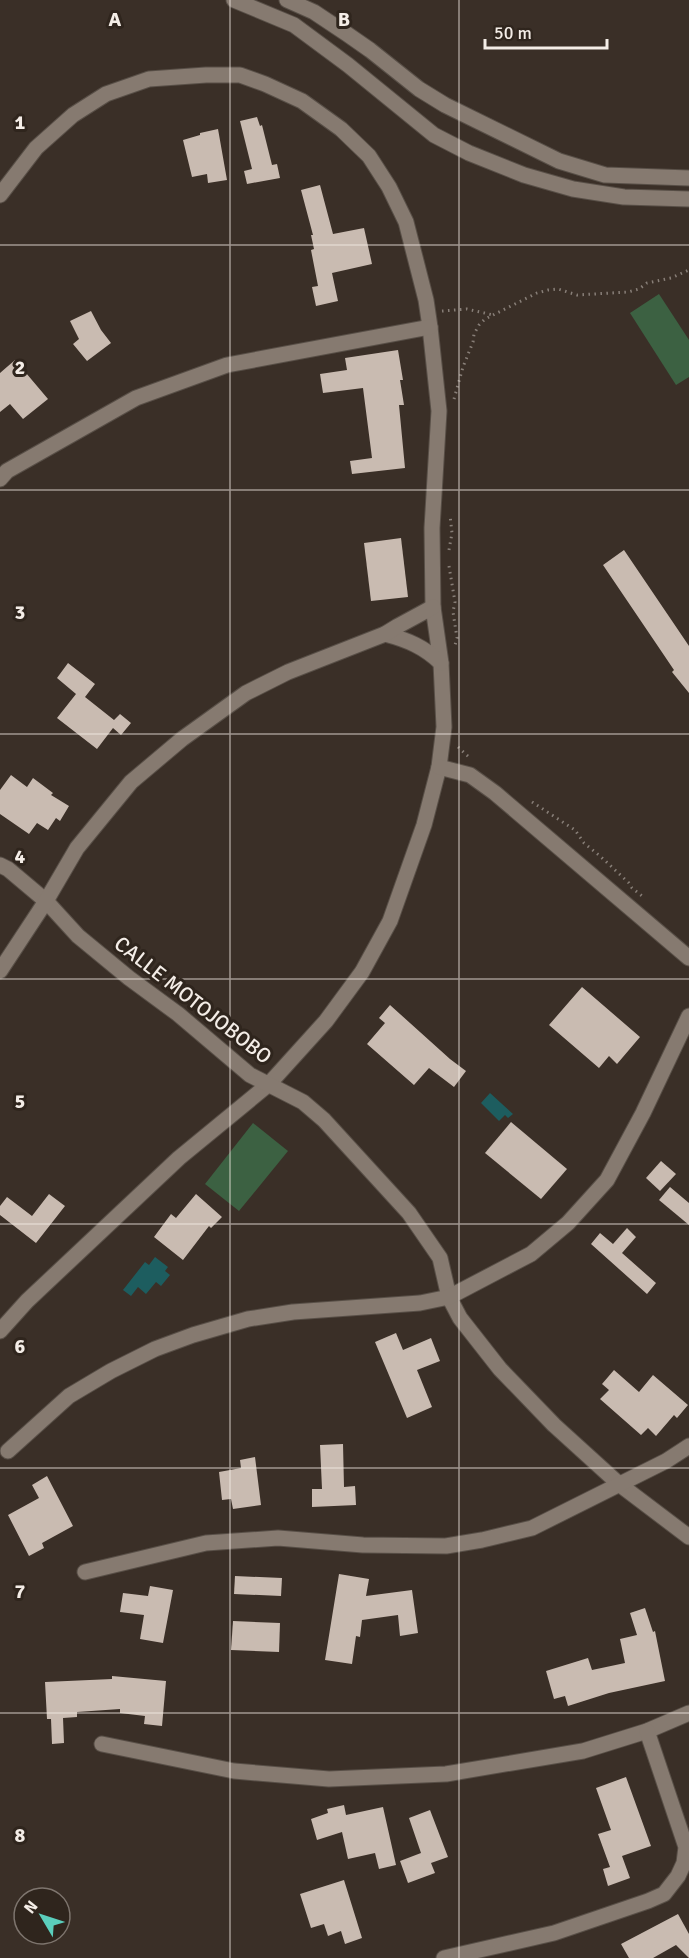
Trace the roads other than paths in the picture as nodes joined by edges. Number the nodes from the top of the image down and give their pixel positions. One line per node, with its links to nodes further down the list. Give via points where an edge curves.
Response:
1 (234, 0): 5 (street, via 294,25 434,135 469,153 573,189 624,197)
2 (287, 0): 3 (street, via 314,12 445,105 559,161 605,175)
3 (689, 178)
4 (0, 195): 6 (street, via 36,148 73,115 106,94 149,79 240,75 302,101 341,129 369,156 405,222)
5 (689, 199)
6 (429, 320): 7 (street, via 227,365 136,398); 8 (street, via 439,411 432,528)
7 (2, 472)
8 (433, 607): 9 (street); 10 (street)
9 (385, 634): 10 (street, via 418,645); 13 (street, via 246,693 182,739 131,782 77,848)
10 (441, 663): 11 (street, via 444,727)
11 (440, 767): 14 (street, via 470,775 495,793); 17 (street, via 390,921 362,972 332,1013)
12 (0, 865): 13 (street, CALLE MOTOJOBOBO)
13 (46, 901): 15 (street); 17 (street, CALLE MOTOJOBOBO, via 78,936 129,978 250,1075)
14 (689, 958)
15 (0, 971)
16 (689, 1016): 18 (street, via 607,1180 568,1223 531,1254)
17 (269, 1084): 18 (street, CALLE MOTOJOBOBO, via 303,1102 324,1120 409,1213 440,1258); 19 (street, via 179,1158)
18 (449, 1297): 21 (street, via 409,1304 293,1312 248,1319 193,1335 155,1349 69,1396); 22 (street, CALLE MOTOJOBOBO, via 460,1318 500,1369)
19 (0, 1331)
20 (689, 1446): 22 (street)
21 (8, 1451)
22 (619, 1484): 23 (street, CALLE MOTOJOBOBO); 24 (street, via 532,1528 446,1546 278,1538 206,1543)
23 (689, 1537)
24 (85, 1572)
25 (689, 1713): 26 (street)
26 (647, 1731): 27 (street, via 583,1751 446,1773 329,1779 234,1771); 28 (street, via 686,1847 678,1876 664,1894 554,1933)
27 (102, 1744)
28 (444, 1958)

